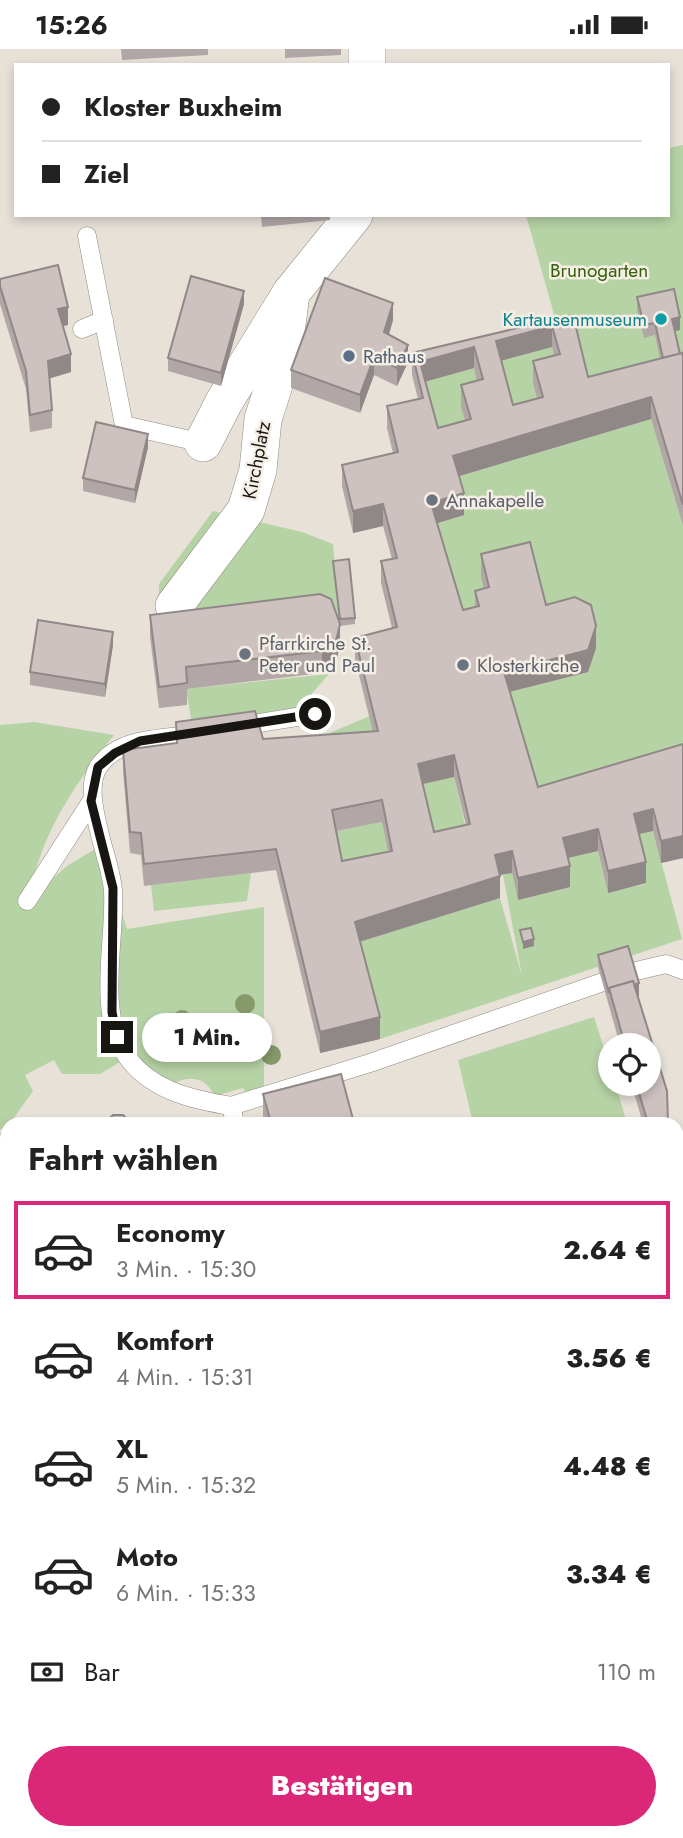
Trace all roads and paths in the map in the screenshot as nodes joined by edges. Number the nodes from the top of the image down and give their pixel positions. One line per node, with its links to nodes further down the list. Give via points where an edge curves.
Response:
1 (352, 217): 3 (street)
2 (87, 236): 4 (lane)
3 (291, 293): 8 (street); 9 (street, Kirchplatz, via 283,358 263,419 258,470 246,510)
4 (104, 320): 5 (lane); 6 (lane)
5 (82, 329)
6 (124, 425): 7 (lane); 8 (lane)
7 (106, 432)
8 (203, 443)
9 (174, 606)
10 (315, 714): 11 (lane, via 140,741 98,767)
11 (91, 801): 12 (lane); 16 (lane, via 113,888 112,1012 117,1037 130,1061 147,1078)
12 (27, 901)
13 (683, 970): 14 (lane, via 666,964)
14 (632, 972)
15 (603, 982): 16 (lane)
16 (233, 1115)

